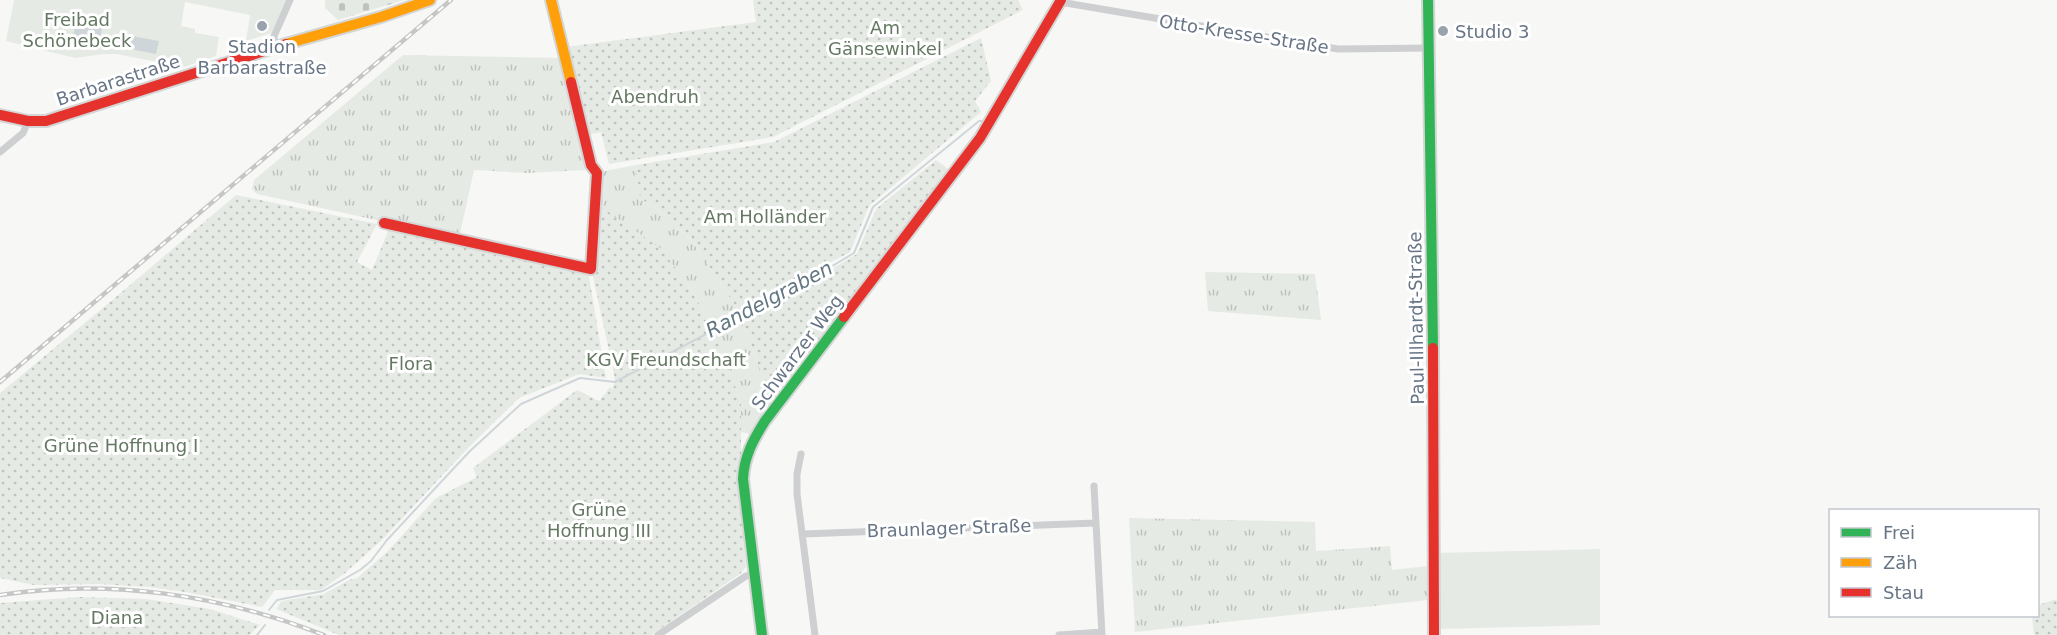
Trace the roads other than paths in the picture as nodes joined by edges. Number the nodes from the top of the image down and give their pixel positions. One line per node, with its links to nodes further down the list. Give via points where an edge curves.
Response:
1 (290, 0): 6 (street, via 274,36)
2 (430, 0): 6 (street, Barbarastraße)
3 (551, 0): 11 (street, via 591,165 597,173 591,269)
4 (1428, 0): 7 (street, Paul-Illhardt-Straße)
5 (1060, 1): 7 (street, Otto-Kresse-Straße, via 1338,49); 16 (street, Schwarzer Weg, via 985,130 750,446 743,479)
6 (275, 46): 9 (street, Barbarastraße, via 52,119)
7 (1429, 48): 22 (street, Paul-Illhardt-Straße)
8 (0, 115): 9 (street, Barbarastraße)
9 (28, 121): 10 (street, via 23,133)
10 (0, 152)
11 (384, 223)
12 (801, 454): 15 (street, via 797,494)
13 (1094, 486): 14 (street)
14 (1096, 523): 15 (street, Braunlager Straße); 17 (street)
15 (803, 534): 20 (street)
16 (755, 573): 18 (street); 19 (street, Schwarzer Weg)
17 (1102, 633): 21 (street)
18 (658, 635)
19 (762, 635)
20 (815, 635)
21 (1059, 635)
22 (1434, 635)

